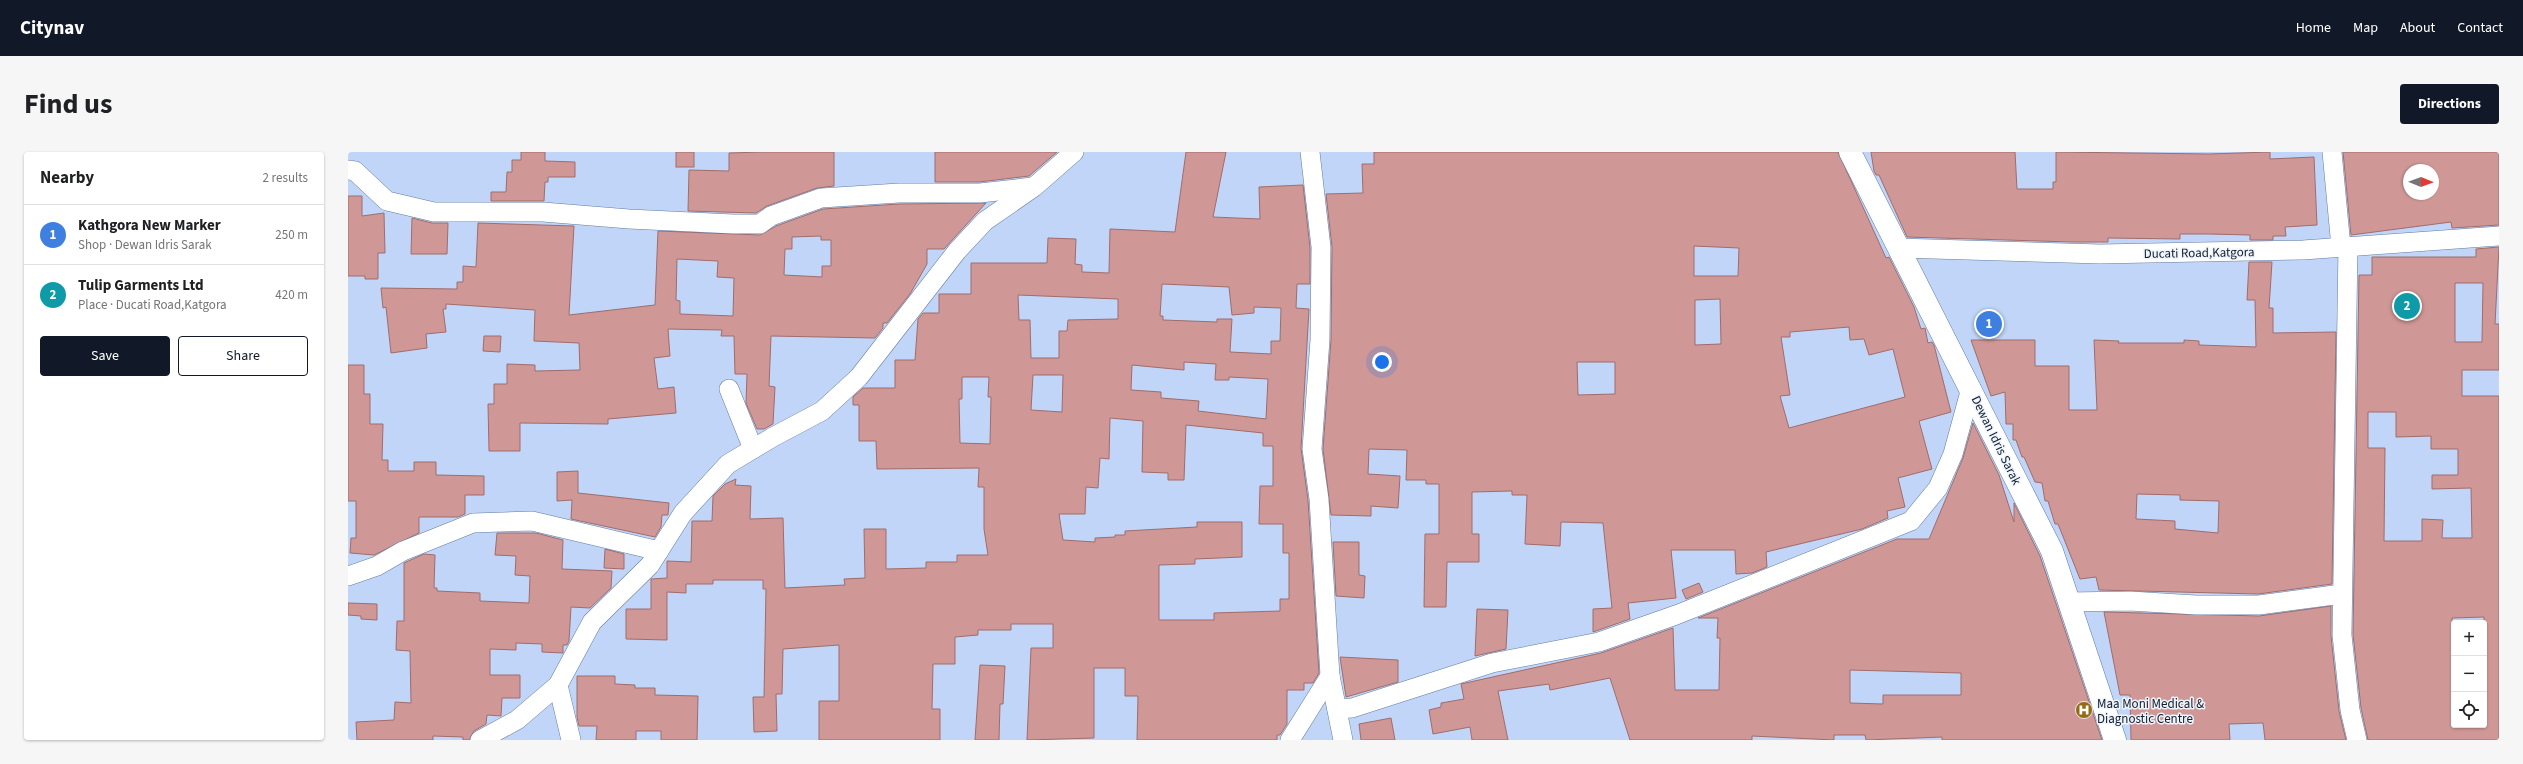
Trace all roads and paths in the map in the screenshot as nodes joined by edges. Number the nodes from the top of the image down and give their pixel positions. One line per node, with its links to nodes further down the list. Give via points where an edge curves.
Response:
1 (1074, 152): 6 (street)
2 (1310, 152): 17 (street, via 1321,247 1320,340 1312,449 1319,499)
3 (1850, 152): 9 (main road, Dewan Idris Sarak)
4 (2332, 152): 8 (street)
5 (348, 170): 6 (street, via 355,171 387,201 434,212 543,212 629,220 733,224 760,224 782,212 821,198 836,196 980,192)
6 (1034, 187): 12 (street, via 985,221 957,251 859,377 843,393 822,411)
7 (2499, 236): 8 (street, Ducati Road,Katgora)
8 (2345, 247): 9 (street, Ducati Road,Katgora, via 2100,254); 15 (street)
9 (1898, 248): 10 (main road, Dewan Idris Sarak)
10 (1971, 388): 16 (main road, Dewan Idris Sarak, via 2052,552); 19 (street, via 1953,454 1938,488 1911,521 1676,615 1599,642 1492,664 1352,708)
11 (729, 389): 12 (street)
12 (753, 449): 13 (street, via 728,464 683,513)
13 (659, 551): 14 (street, via 585,536 532,521 473,523 403,551 377,566); 18 (street, via 650,565 592,622)
14 (348, 576)
15 (2342, 594): 16 (street, via 2259,605); 25 (street, via 2342,636)
16 (2069, 602): 24 (main road, Dewan Idris Sarak)
17 (1330, 676): 19 (street); 22 (street)
18 (558, 685): 20 (street, via 517,720); 21 (street)
19 (1337, 709): 23 (street)
20 (480, 740)
21 (571, 740)
22 (1290, 740)
23 (1343, 740)
24 (2115, 740)
25 (2356, 740)

